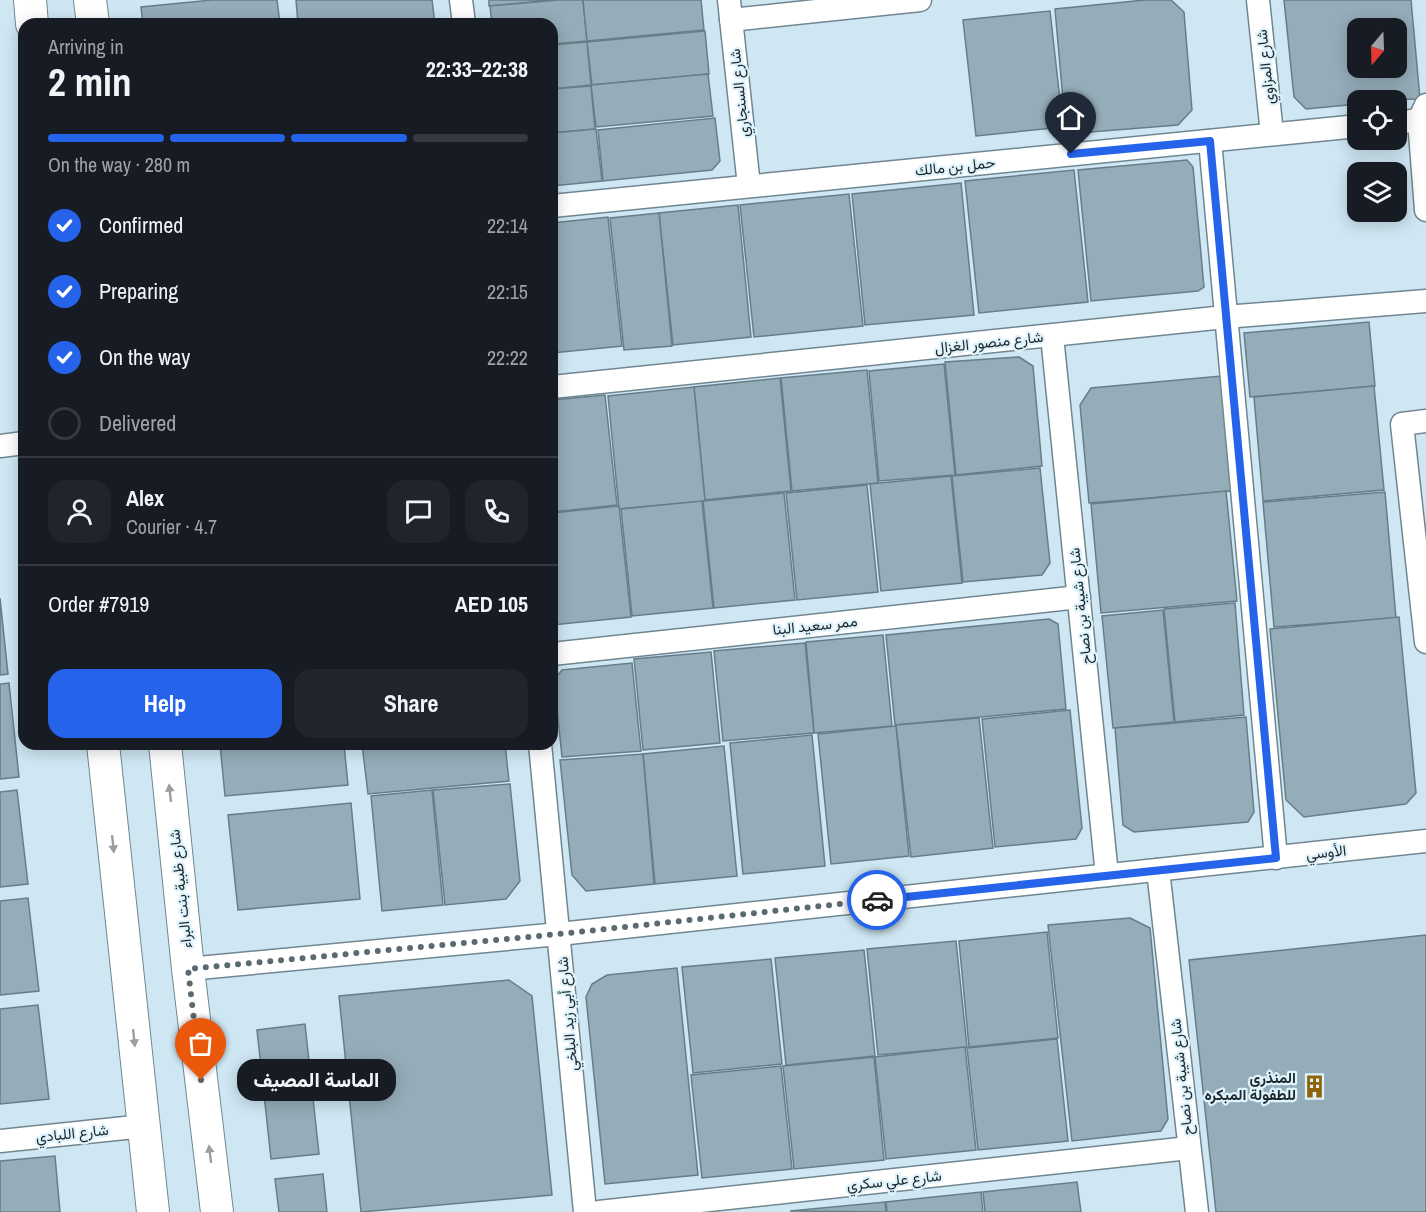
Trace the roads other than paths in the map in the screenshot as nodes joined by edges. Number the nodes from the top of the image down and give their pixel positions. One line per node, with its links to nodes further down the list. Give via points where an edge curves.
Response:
1 (30, 0): 7 (street)
2 (90, 0): 8 (street)
3 (461, 0): 9 (street)
4 (920, 0): 6 (street)
5 (1258, 0): 12 (street, شارع المزاوي)
6 (730, 10): 14 (street, شارع السنجاري)
7 (32, 18)
8 (92, 18)
9 (463, 18)
10 (1414, 116): 16 (street)
11 (1347, 127): 12 (street, حمل بن مالك)
12 (1272, 134): 13 (street, حمل بن مالك)
13 (1210, 141): 14 (street, حمل بن مالك); 18 (street)
14 (749, 186): 15 (street, حمل بن مالك)
15 (558, 205)
16 (1426, 210)
17 (1426, 301): 18 (street, شارع منصور الغزال)
18 (1225, 317): 19 (street, شارع منصور الغزال); 31 (street)
19 (1052, 336): 20 (street, شارع منصور الغزال); 24 (street, شارع شيبة بن نصاح)
20 (558, 386)
21 (1426, 422): 25 (street, via 1402,424)
22 (18, 444): 23 (street)
23 (0, 446)
24 (1079, 597): 26 (street, ممر سعيد البنا); 33 (street, شارع شيبة بن نصاح)
25 (1426, 642)
26 (558, 653)
27 (104, 750): 36 (street, one-way to 36)
28 (166, 750): 35 (street, شارع ظبية بنت البراء, one-way to 28)
29 (541, 750): 34 (street, شارع أبي زيد البلخي)
30 (1426, 841): 31 (street, الأوسي)
31 (1276, 858): 32 (street, الأوسي)
32 (1158, 870): 33 (street, الأوسي); 38 (street, شارع شيبة بن نصاح)
33 (1107, 875): 34 (street, الأوسي)
34 (559, 934): 35 (street, الأوسي); 41 (street, شارع أبي زيد البلخي)
35 (188, 969): 40 (street, شارع ظبية بنت البراء, one-way to 35)
36 (144, 1126): 37 (street, شارع اللبادي); 39 (street)
37 (0, 1141)
38 (1189, 1148): 42 (street, شارع علي سكري); 43 (street, شارع شيبة بن نصاح)
39 (153, 1212)
40 (217, 1212)
41 (585, 1212)
42 (599, 1212)
43 (1197, 1212)

